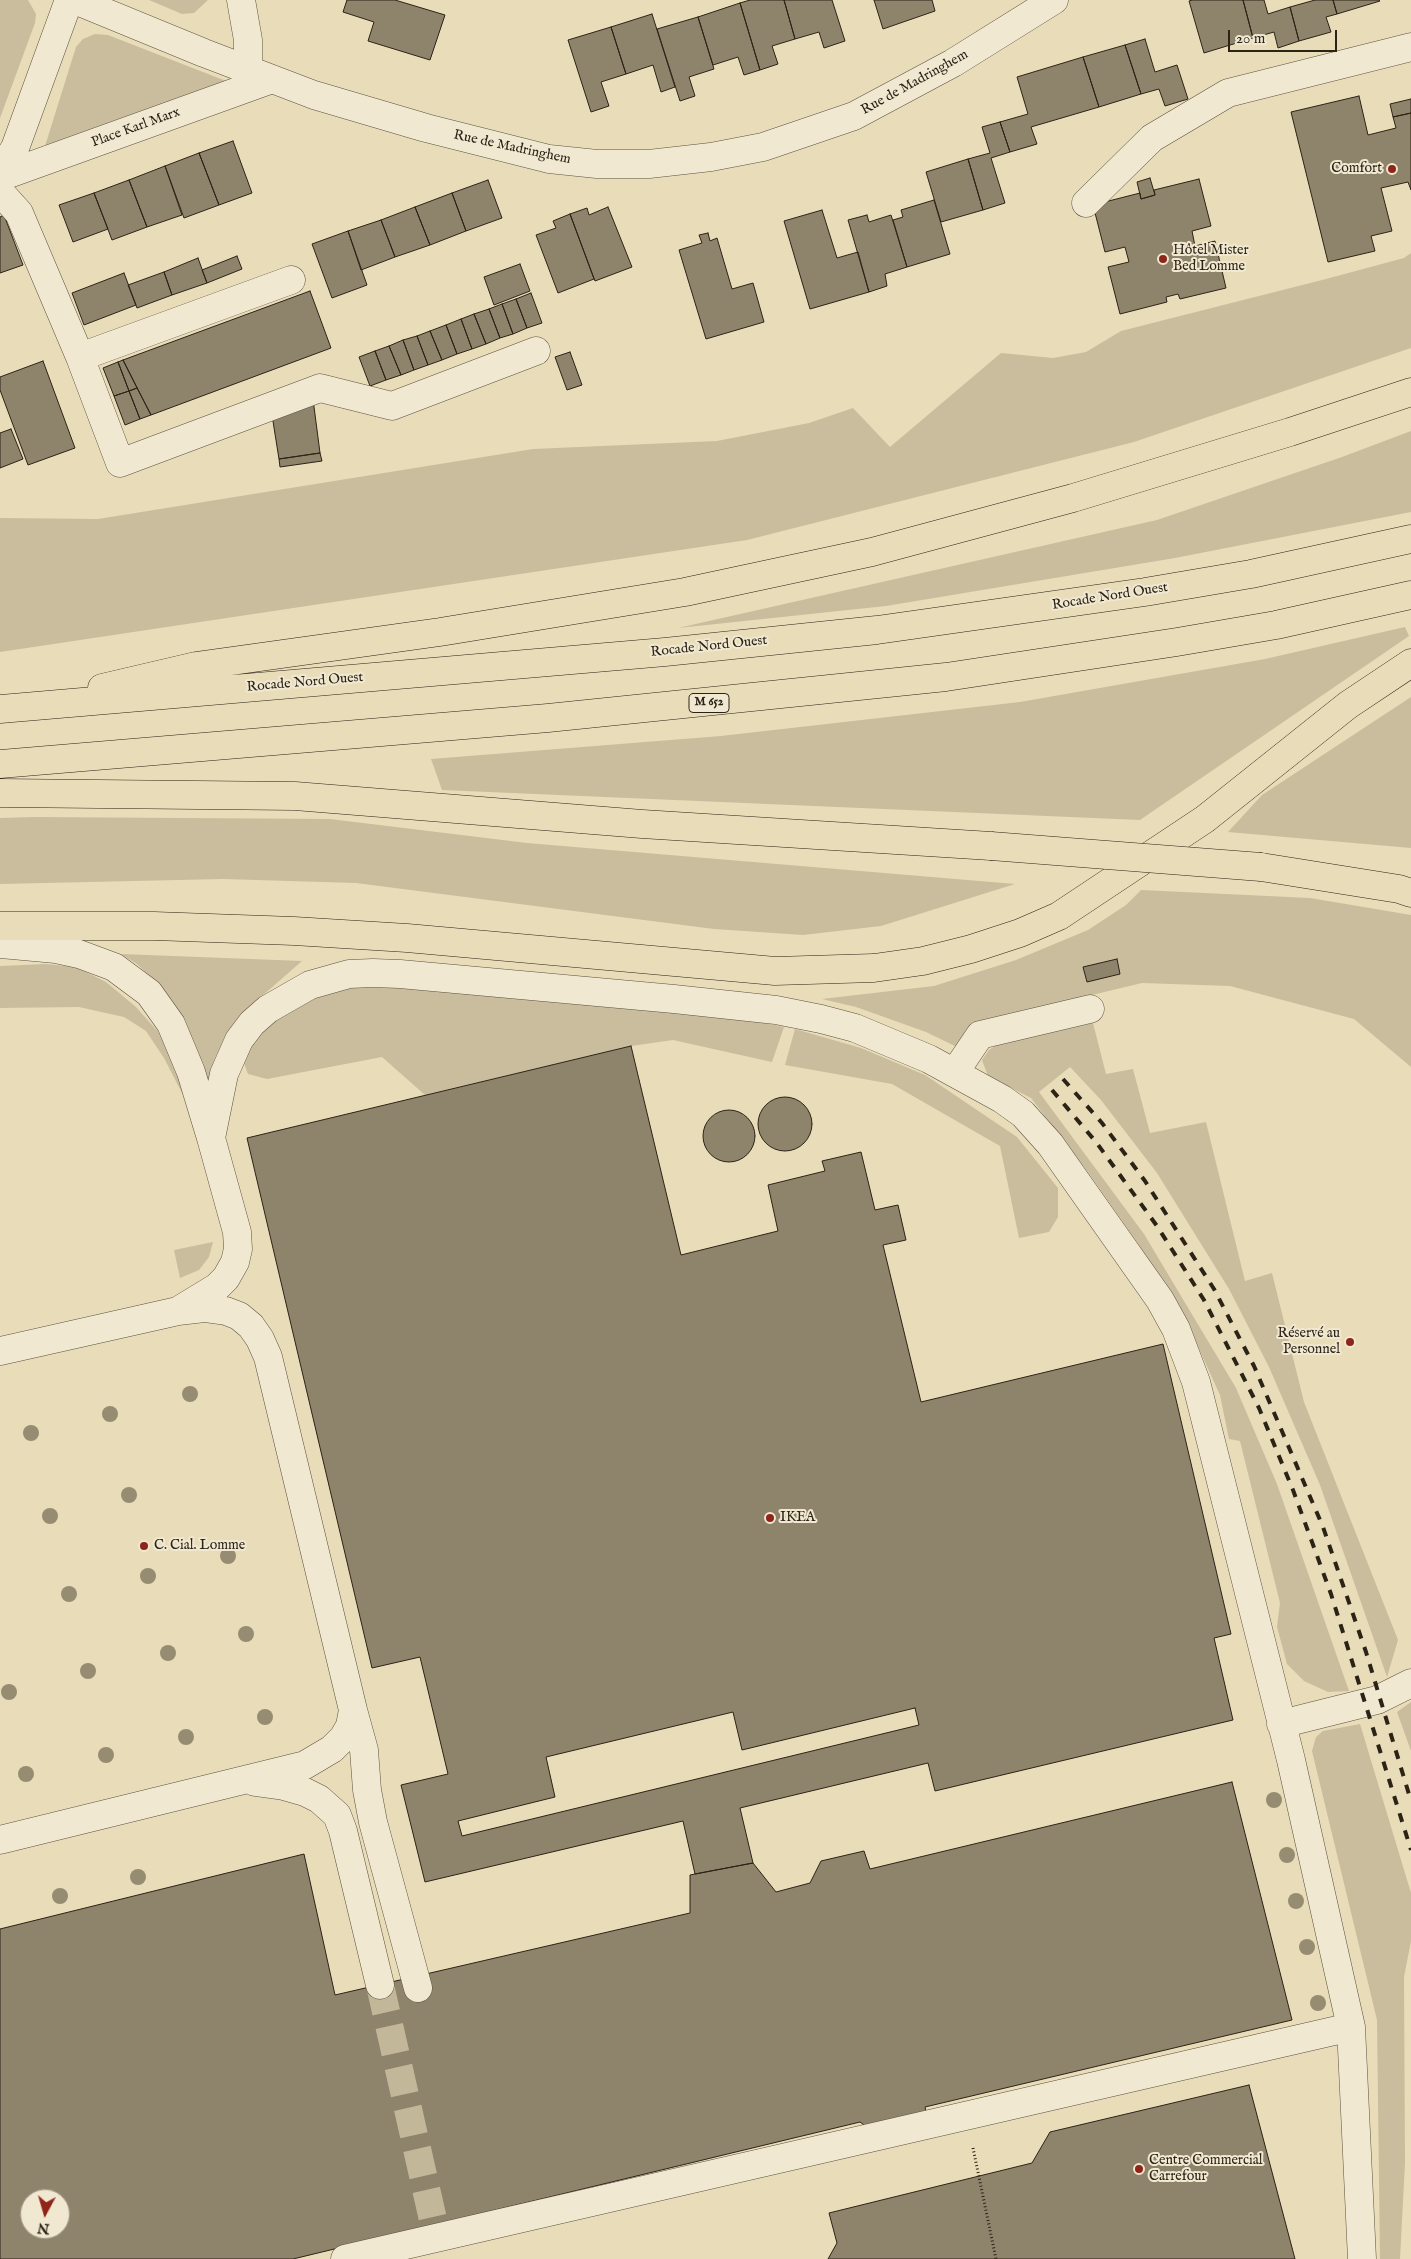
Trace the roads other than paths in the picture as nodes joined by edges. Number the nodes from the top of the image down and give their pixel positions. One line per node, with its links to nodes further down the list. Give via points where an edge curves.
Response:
1 (69, 0): 7 (street, via 16,148)
2 (75, 0): 6 (street, Rue de Madringhem)
3 (241, 0): 6 (street, via 248,40)
4 (1054, 0): 6 (street, Rue de Madringhem, via 953,63 854,116 764,147 650,164 597,164 502,149 342,104)
5 (1411, 47): 10 (street, via 1228,93 1152,138)
6 (260, 75): 8 (street, Place Karl Marx)
7 (0, 172)
8 (0, 177)
9 (0, 192): 13 (street, via 19,213)
10 (1086, 203)
11 (291, 280): 13 (street)
12 (536, 351): 13 (street, via 392,406 320,388 120,463)
13 (80, 357)
14 (1411, 392): 18 (highway, via 1073,498 862,554 685,592 169,671)
15 (1411, 539): 18 (highway, Rocade Nord Ouest, via 1251,574 877,630 665,652)
16 (1411, 595): 20 (highway, M 652, via 1186,641 936,678 548,718)
17 (1411, 663): 25 (highway, via 1316,729 1205,819 1059,916 979,947 923,961 874,968 775,971 294,931 154,926)
18 (48, 705): 19 (highway, Rocade Nord Ouest)
19 (0, 709)
20 (0, 764)
21 (0, 793): 22 (highway, bridge, via 295,796)
22 (1261, 867): 23 (highway); 24 (highway, via 1398,888)
23 (1411, 876)
24 (1411, 893)
25 (0, 926)
26 (0, 944): 29 (street, via 56,949 98,960 114,967 149,993 180,1043)
27 (1090, 1010): 28 (street, via 980,1035)
28 (955, 1072): 29 (street, via 855,1028 776,1010 400,974 349,974 326,979 296,992 252,1023 239,1040 224,1074); 34 (street, via 1002,1098 1038,1129 1160,1300 1176,1329 1198,1390)
29 (211, 1138): 30 (street, via 237,1232 236,1262 217,1287)
30 (178, 1311): 31 (street); 33 (street, via 204,1308 239,1316 251,1326 268,1357)
31 (0, 1351)
32 (1411, 1683): 34 (street, via 1377,1700)
33 (353, 1710): 35 (street, via 350,1726 343,1738 319,1758 305,1765); 38 (street, via 364,1750 373,1822)
34 (1281, 1724): 39 (street)
35 (238, 1782): 36 (street); 37 (street, via 264,1782 305,1792 337,1815)
36 (0, 1840)
37 (380, 1985)
38 (418, 1988)
39 (1352, 2027): 40 (street); 41 (street)
40 (345, 2259)
41 (1362, 2259)

